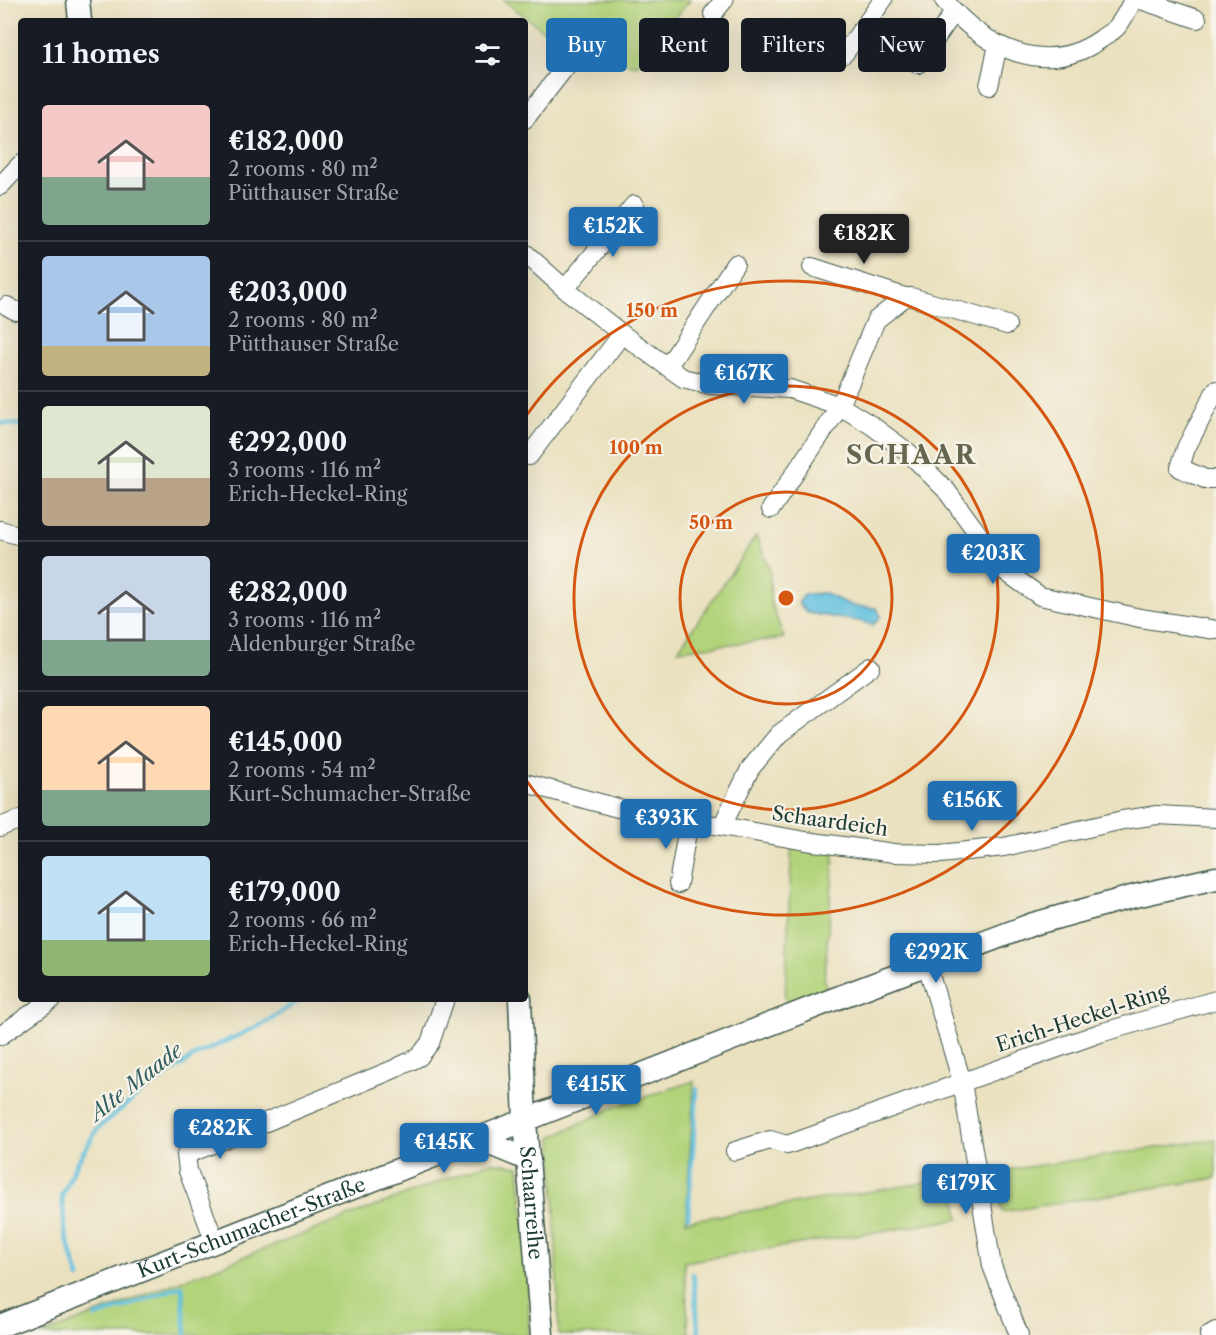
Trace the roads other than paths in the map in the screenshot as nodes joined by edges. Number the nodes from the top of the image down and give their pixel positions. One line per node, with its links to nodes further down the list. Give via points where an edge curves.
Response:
1 (78, 0): 6 (main road)
2 (884, 0): 9 (street)
3 (1133, 0): 8 (street, via 1116,28 1087,49 1052,59 1022,55)
4 (1141, 0): 7 (street)
5 (949, 6): 8 (street, via 974,30)
6 (80, 18)
7 (1197, 19)
8 (998, 45): 11 (street)
9 (846, 51)
10 (562, 72): 12 (street)
11 (989, 86)
12 (528, 114)
13 (18, 167): 14 (street)
14 (0, 186)
15 (634, 205): 19 (street)
16 (528, 259): 19 (street)
17 (735, 264): 23 (street)
18 (812, 267): 20 (street)
19 (565, 289): 22 (street)
20 (905, 297): 21 (street); 25 (street, via 876,320)
21 (1007, 325)
22 (622, 334): 23 (street); 26 (street)
23 (668, 366): 25 (street, via 683,378 711,385 790,389)
24 (1216, 390): 27 (street, via 1180,468)
25 (840, 406): 28 (street); 31 (street, via 909,453 945,490 1006,572 1040,596)
26 (529, 456)
27 (1216, 479)
28 (771, 509)
29 (0, 530): 30 (street)
30 (18, 535)
31 (1216, 630)
32 (871, 667): 37 (street, via 779,735 750,769)
33 (528, 784): 36 (street, Schaardeich, via 618,808)
34 (1216, 818): 37 (street, Schaardeich, via 1157,815 1004,847 940,854 847,847)
35 (18, 820): 38 (street)
36 (689, 821): 37 (street, Schaardeich); 40 (street)
37 (722, 826)
38 (0, 827)
39 (1216, 878): 41 (main road, Kurt-Schumacher-Straße, via 1033,924)
40 (678, 884)
41 (927, 965): 47 (street); 48 (main road, Kurt-Schumacher-Straße)
42 (1216, 1000): 47 (street, Erich-Heckel-Ring, via 1100,1033)
43 (48, 1002): 46 (street)
44 (444, 1002): 52 (street, via 430,1043 418,1057 186,1155 188,1171)
45 (520, 1002): 48 (main road, Schaarreihe)
46 (0, 1036)
47 (962, 1082): 50 (street, Erich-Heckel-Ring, via 787,1145 770,1140); 56 (street, via 992,1266)
48 (525, 1121): 49 (main road, Kurt-Schumacher-Straße); 51 (main road, Schaarreihe)
49 (478, 1139): 51 (main road); 52 (main road, Kurt-Schumacher-Straße)
50 (735, 1151)
51 (529, 1161): 55 (main road, Schaarreihe)
52 (215, 1242): 53 (main road, Kurt-Schumacher-Straße)
53 (0, 1326)
54 (1216, 1331): 57 (street)
55 (542, 1335)
56 (1019, 1335)
57 (1209, 1335)

